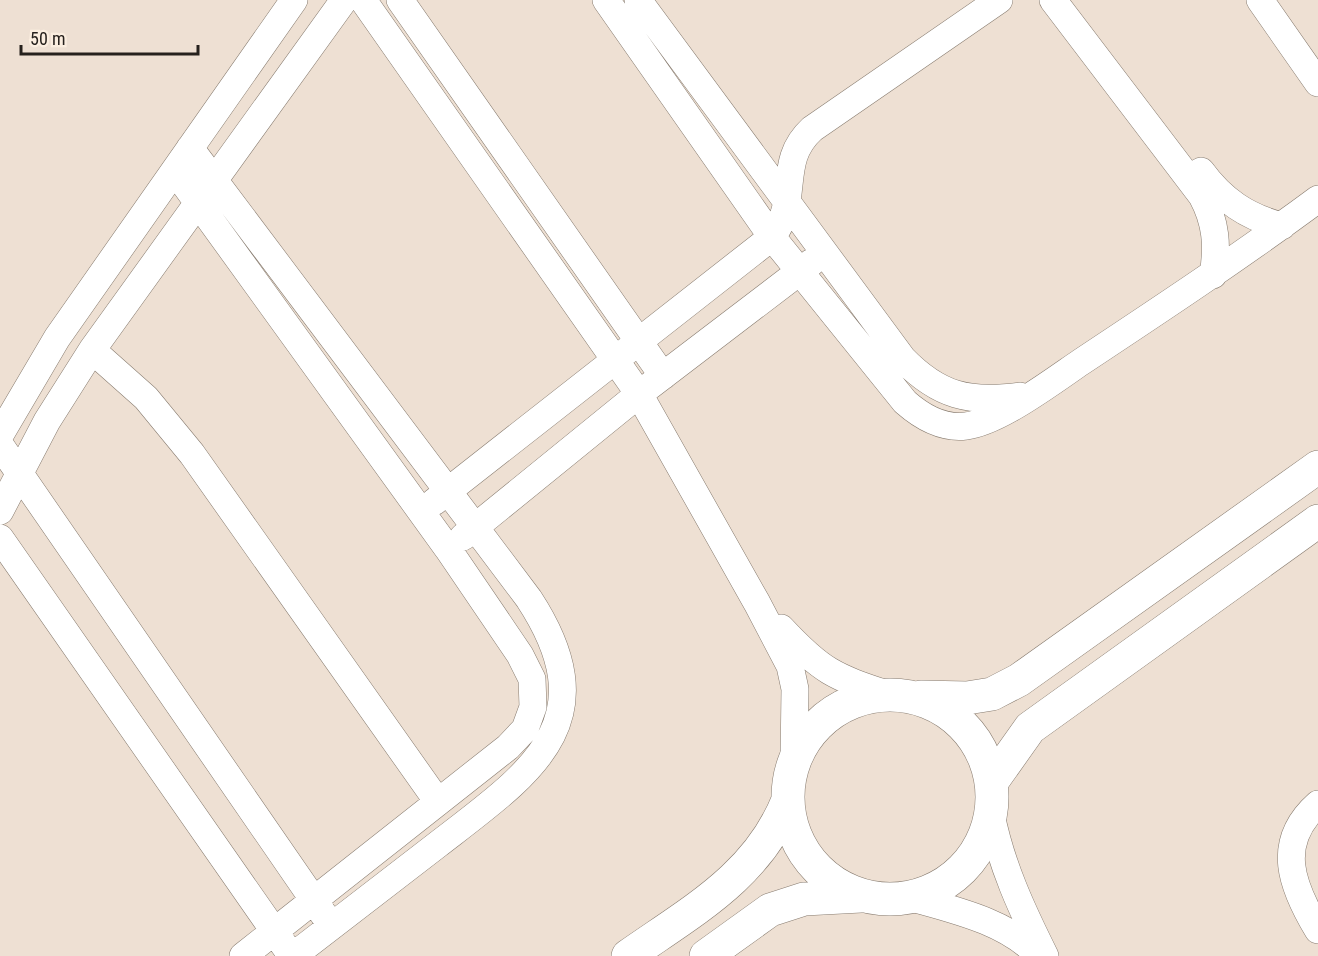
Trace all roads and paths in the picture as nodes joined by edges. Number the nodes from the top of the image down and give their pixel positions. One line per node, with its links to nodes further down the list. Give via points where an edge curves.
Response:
1 (294, 0): 12 (street)
2 (344, 0): 14 (street)
3 (363, 0): 25 (street)
4 (400, 0): 23 (street)
5 (606, 0): 19 (street)
6 (638, 0): 17 (street)
7 (999, 0): 17 (street, via 812,129 793,156)
8 (1053, 0): 22 (street, via 1202,196 1215,226)
9 (1076, 0): 18 (street, via 1216,190 1246,213)
10 (1260, 0): 11 (street)
11 (1318, 83)
12 (190, 148): 13 (street); 14 (street)
13 (175, 171): 16 (street); 29 (street, via 57,338)
14 (215, 179): 16 (street); 33 (street)
15 (1318, 199): 18 (street)
16 (197, 201): 24 (street); 35 (street)
17 (788, 206): 19 (street); 20 (street)
18 (1282, 226): 22 (street)
19 (772, 237): 21 (street); 23 (street)
20 (823, 254): 21 (street); 28 (street, via 903,359 931,384 981,399)
21 (799, 273): 26 (street); 28 (street, via 888,384 916,412 930,420 968,426)
22 (1214, 275): 28 (street)
23 (638, 341): 25 (street); 26 (street)
24 (92, 350): 32 (street); 45 (street, via 146,398 192,454)
25 (614, 360): 27 (street); 33 (street)
26 (663, 376): 27 (street)
27 (639, 394): 37 (street); 40 (street)
28 (1033, 394)
29 (0, 435)
30 (0, 445): 32 (street)
31 (1318, 466): 41 (street, via 1019,680 992,694 967,698)
32 (19, 472): 34 (street); 50 (street)
33 (448, 490): 35 (street); 37 (street)
34 (0, 511)
35 (420, 513): 39 (street)
36 (1318, 521): 43 (street, via 1030,728)
37 (476, 527): 39 (street); 52 (street, via 529,599 552,638 563,683 557,726 546,750 516,783)
38 (0, 538): 54 (street)
39 (448, 549): 45 (street, via 520,655 534,693 530,718 518,738)
40 (757, 603): 41 (street, via 825,671 845,681); 42 (street, via 790,666 796,716)
41 (902, 696): 42 (street, via 860,699 832,713 809,734); 43 (street, via 946,711 972,735 988,766)
42 (794, 762): 44 (street)
43 (991, 798): 49 (street, via 977,852 965,868 950,881); 60 (street, via 996,839 1011,884)
44 (788, 800): 48 (street, via 792,826 807,856 837,885); 57 (street, via 777,826 733,882)
45 (438, 802): 50 (street)
46 (1318, 804): 53 (street, via 1300,824 1291,853 1296,890)
47 (1318, 822): 51 (street, via 1308,856)
48 (861, 896): 49 (street); 58 (street, via 804,899 770,910)
49 (912, 898): 59 (street, via 1000,928 1021,939)
50 (315, 902): 52 (street); 54 (street)
51 (1318, 904)
52 (332, 926): 56 (street)
53 (1318, 930)
54 (276, 932): 55 (street); 56 (street)
55 (243, 956)
56 (293, 956)
57 (628, 956)
58 (706, 956)
59 (1039, 956)
60 (1045, 956)

